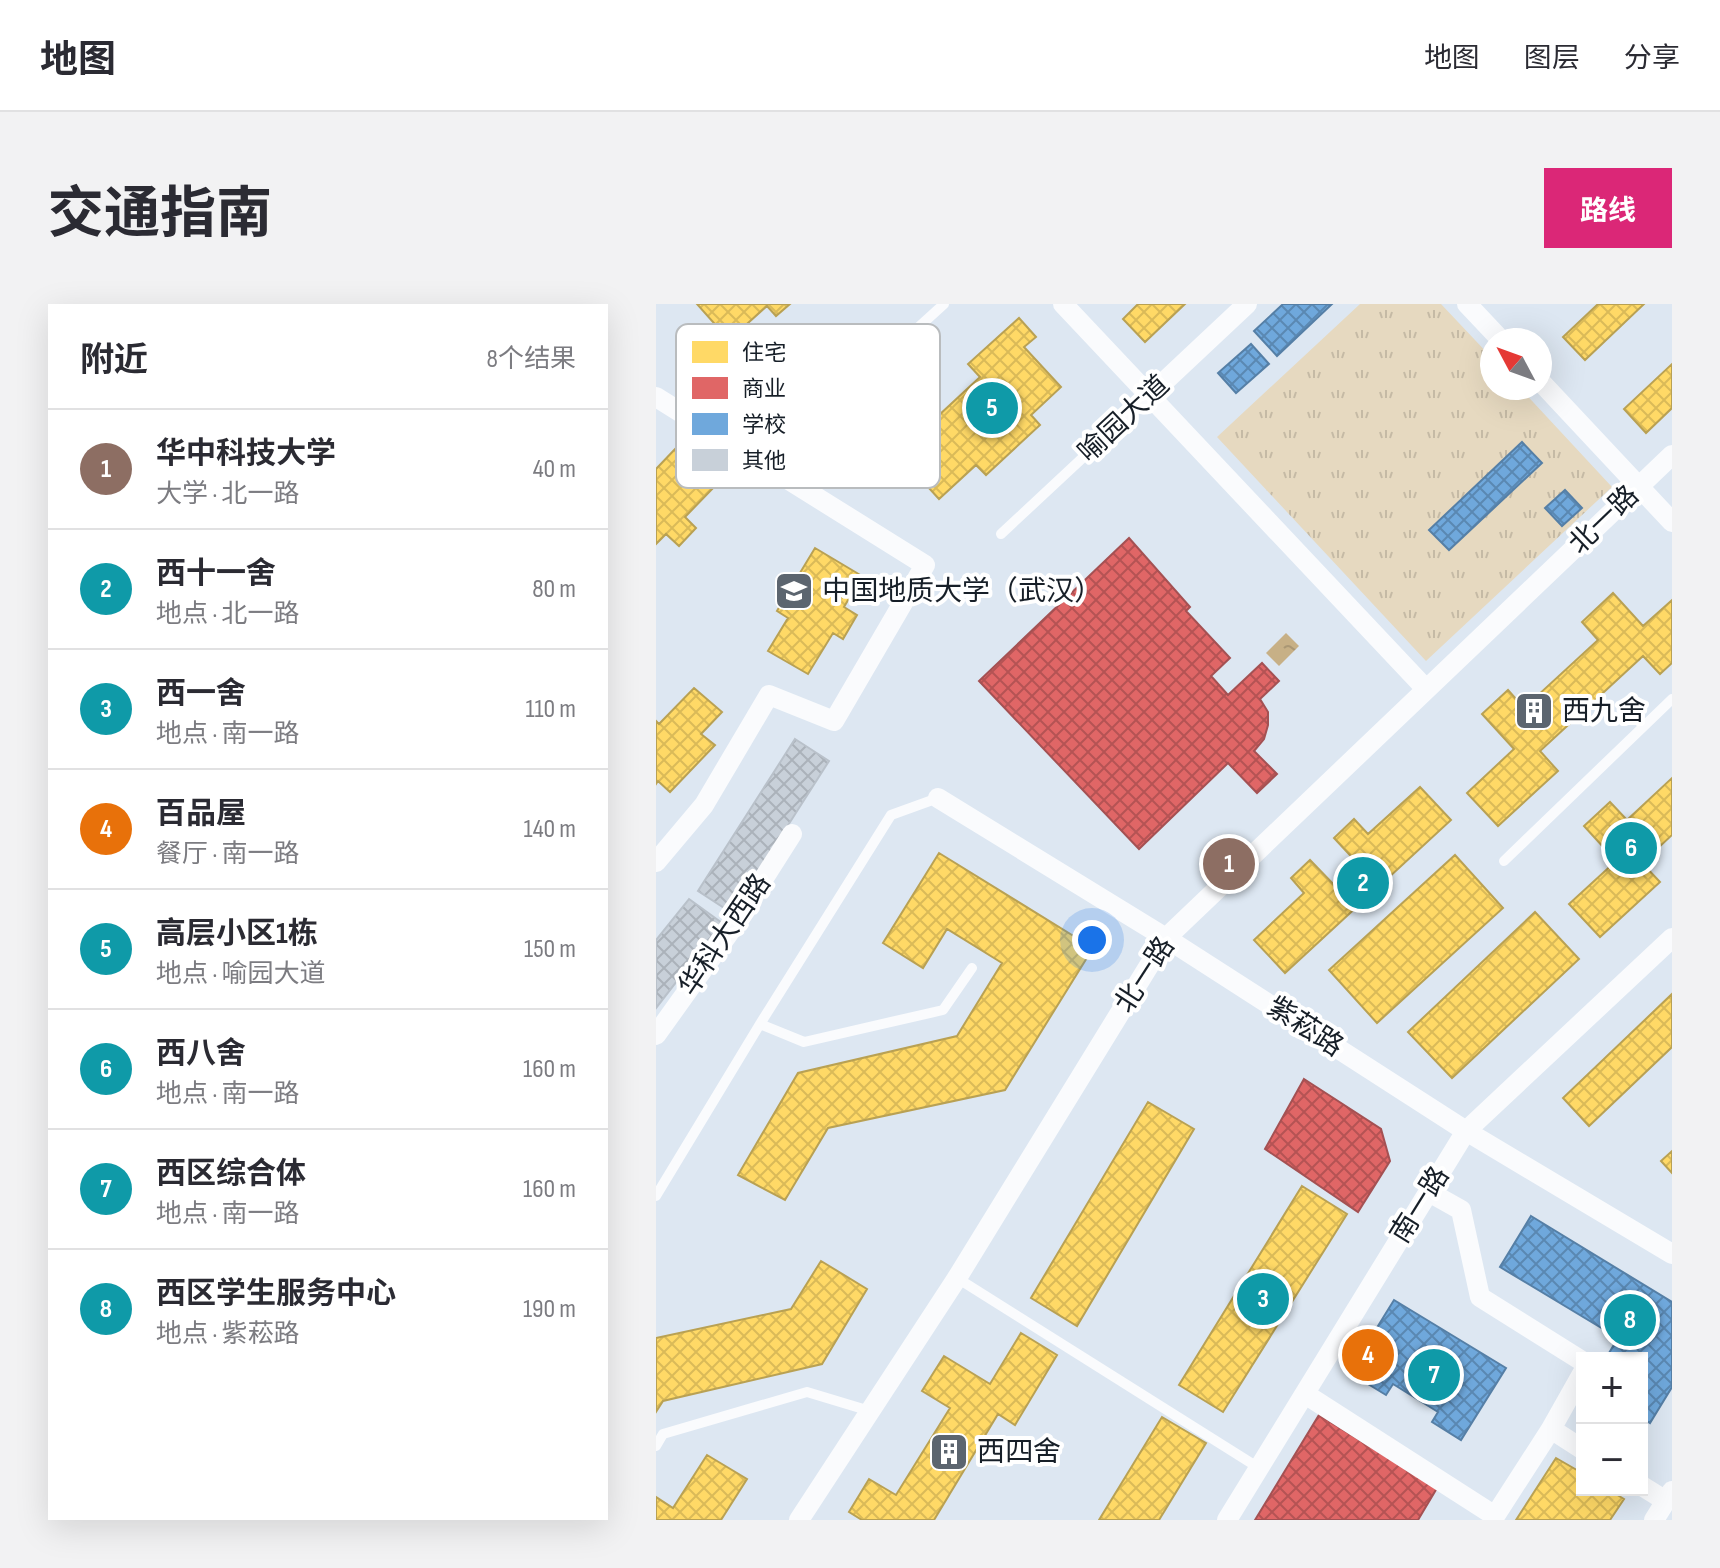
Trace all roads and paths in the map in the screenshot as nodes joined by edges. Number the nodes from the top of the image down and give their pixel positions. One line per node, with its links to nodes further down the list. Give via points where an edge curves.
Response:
1 (944, 304): 5 (lane)
2 (1063, 304): 8 (street)
3 (1247, 304): 8 (street, 喻园大道)
4 (1467, 304): 6 (street)
5 (922, 324)
6 (1490, 328)
7 (1552, 394): 12 (street)
8 (1150, 395): 15 (lane, 喻园大道); 16 (street)
9 (656, 397): 10 (street)
10 (676, 409)
11 (1672, 455): 12 (street, 北一路)
12 (1638, 487): 14 (street); 16 (street, 北一路)
13 (802, 488): 21 (street, via 925,565 834,721 769,695 704,805)
14 (1672, 522)
15 (1001, 534)
16 (1426, 689): 22 (street, 北一路)
17 (1672, 699): 20 (lane)
18 (938, 798): 22 (street, 紫菘路); 25 (lane, via 891,815)
19 (792, 834): 26 (street, 华科大西路)
20 (1504, 861)
21 (656, 862)
22 (1166, 938): 27 (street, 紫菘路); 31 (street, 北一路)
23 (1672, 938): 27 (street, 南一路)
24 (972, 968): 25 (lane, via 943,1010 804,1042)
25 (760, 1024): 29 (lane)
26 (656, 1035)
27 (1466, 1131): 28 (street, 南一路); 30 (street, 紫菘路)
28 (1429, 1192): 32 (street, via 1461,1210 1480,1297); 34 (street, 南一路)
29 (656, 1196)
30 (1672, 1254)
31 (957, 1278): 35 (street, 北一路); 39 (lane)
32 (1576, 1357)
33 (1576, 1385): 36 (street)
34 (1305, 1394): 36 (street, via 1495,1516); 39 (street, 南一路)
35 (870, 1411): 38 (lane, via 807,1392 663,1434); 42 (street, 北一路)
36 (1551, 1429): 37 (street)
37 (1576, 1445)
38 (656, 1446)
39 (1259, 1468): 43 (street, 南一路)
40 (1648, 1488): 41 (street)
41 (1669, 1496): 44 (street)
42 (799, 1520)
43 (1227, 1520)
44 (1654, 1520)

